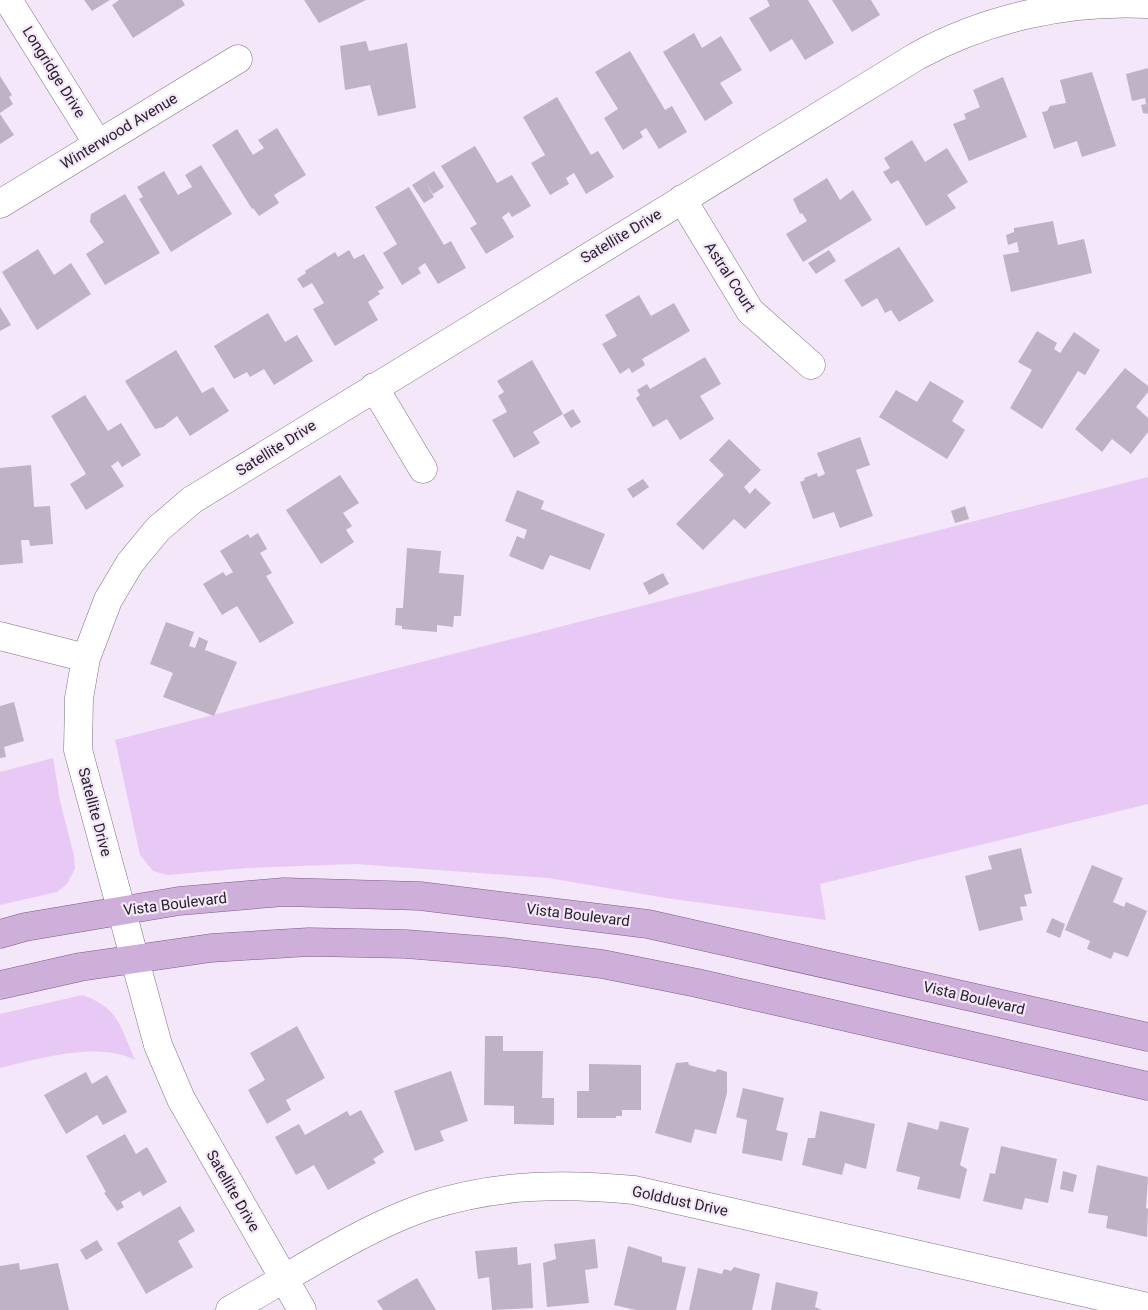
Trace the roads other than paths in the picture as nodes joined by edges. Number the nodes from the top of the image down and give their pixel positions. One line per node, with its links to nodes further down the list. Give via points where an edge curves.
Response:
1 (8, 0): 4 (street, Longridge Drive)
2 (1148, 4): 5 (street, Satellite Drive, via 1086,2 1040,8 989,22 945,40)
3 (238, 58): 4 (street, Winterwood Avenue)
4 (98, 144): 6 (street, Winterwood Avenue)
5 (682, 199): 7 (street, Astral Court, via 750,311); 8 (street, Satellite Drive)
6 (0, 204)
7 (811, 365)
8 (374, 387): 9 (street); 11 (street, Satellite Drive, via 192,500 158,530 130,563 108,600)
9 (424, 469)
10 (0, 636): 11 (street)
11 (86, 658): 12 (street, Satellite Drive, via 79,698 78,750)
12 (122, 911): 13 (main road, Vista Boulevard); 14 (street, Satellite Drive); 16 (main road, Vista Boulevard, via 179,900 284,892 420,896 549,911 648,924)
13 (0, 934)
14 (135, 959): 15 (main road, via 80,967); 17 (main road, via 211,948 309,942 406,944 602,964 697,982); 18 (street, Satellite Drive, via 158,1045 181,1099)
15 (0, 985)
16 (1148, 1037)
17 (1148, 1086)
18 (284, 1279): 19 (street, Golddust Drive, via 377,1227 427,1207 480,1192 578,1184 634,1190); 20 (street, Golddust Drive); 21 (street, Satellite Drive)
19 (1148, 1307)
20 (230, 1310)
21 (302, 1310)

